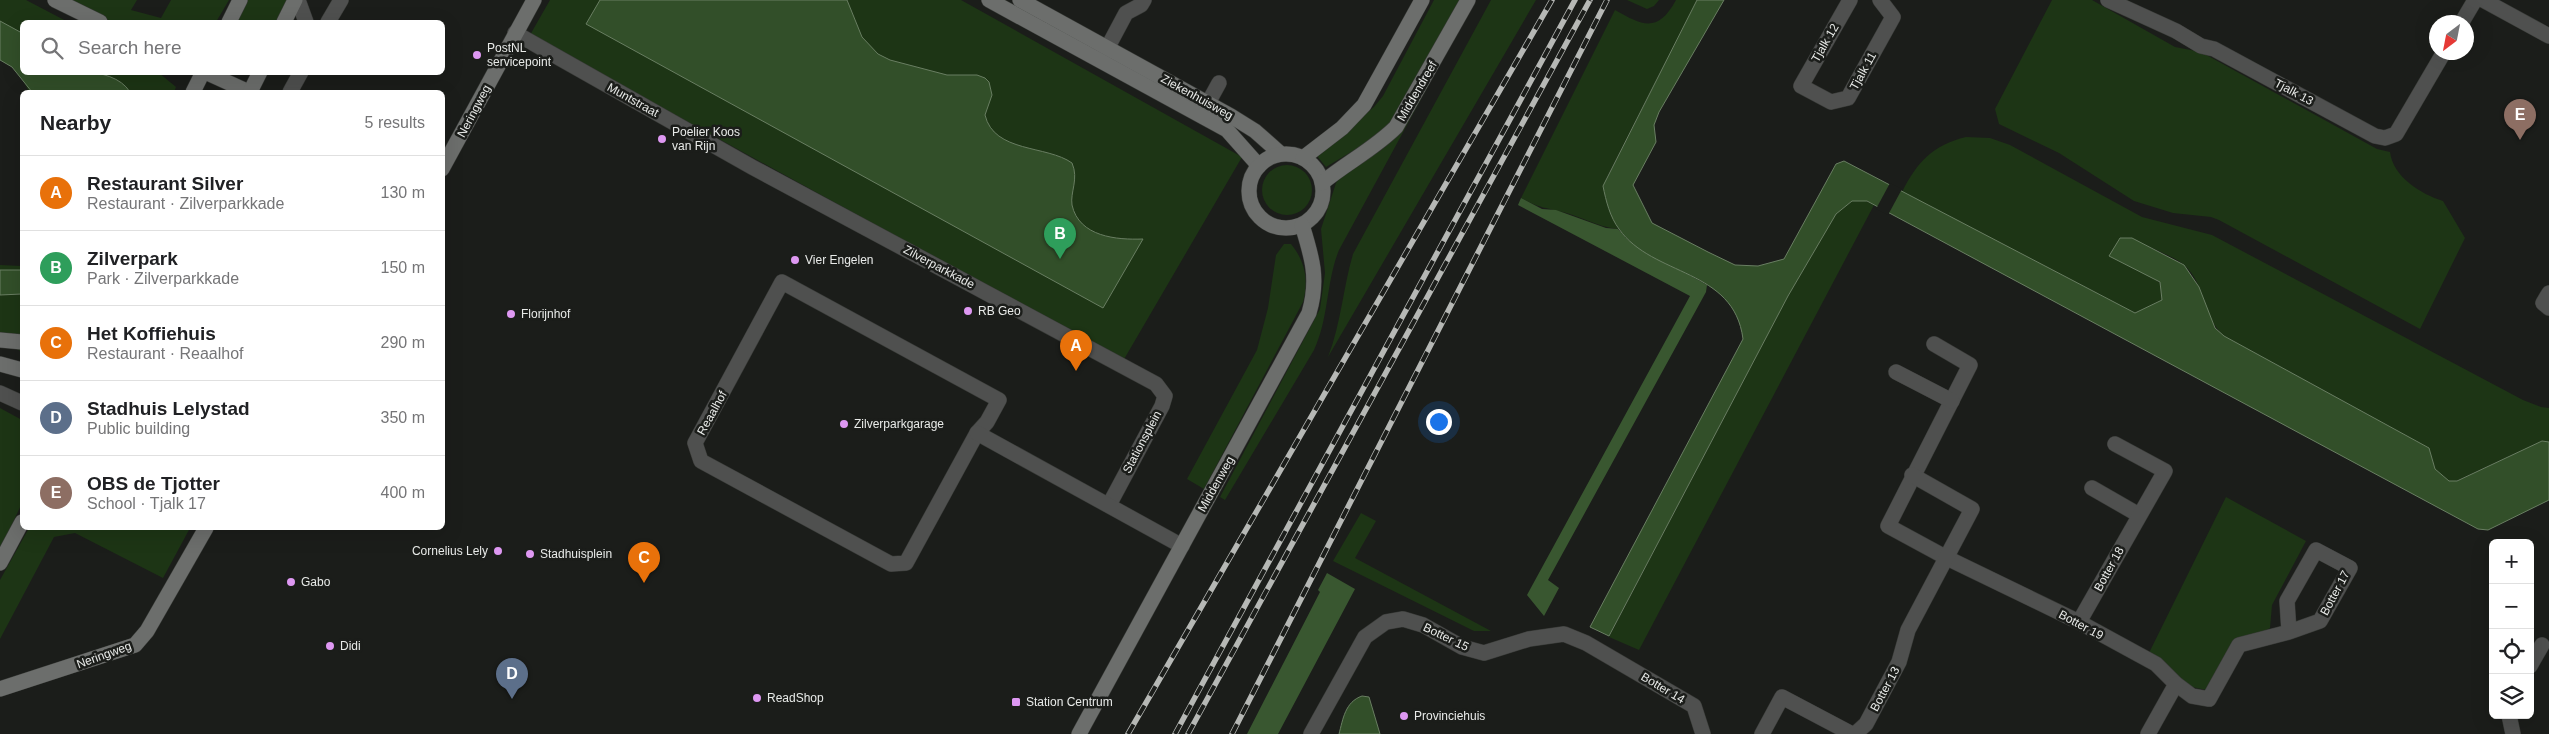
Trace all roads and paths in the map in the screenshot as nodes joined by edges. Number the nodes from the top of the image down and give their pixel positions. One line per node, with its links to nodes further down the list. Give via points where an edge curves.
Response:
1 (56, 0): 17 (main road)
2 (240, 0): 18 (main road)
3 (297, 0): 19 (main road); 20 (street)
4 (341, 0): 21 (street)
5 (534, 0): 22 (main road, Neringweg)
6 (988, 0): 26 (main road, Ziekenhuisweg)
7 (1020, 0): 24 (main road, Ziekenhuisweg)
8 (1144, 0): 24 (street, via 1126,13)
9 (1422, 0): 39 (main road, via 1364,105 1342,128)
10 (1468, 0): 43 (main road, Middendreef, via 1396,127)
11 (1850, 0): 32 (street, Tjalk 12)
12 (1880, 0): 32 (street, Tjalk 11, via 1892,18 1848,98 1831,102)
13 (2108, 0): 25 (street, Tjalk 13, via 2201,46 2214,49 2374,136 2385,138 2396,134)
14 (2475, 0): 16 (street)
15 (2483, 0): 23 (street)
16 (2466, 15)
17 (96, 20)
18 (230, 20)
19 (285, 20)
20 (305, 20)
21 (329, 20)
22 (515, 33): 40 (main road, Neringweg); 41 (street, Muntstraat)
23 (2549, 36)
24 (1108, 48): 26 (street); 37 (main road, Ziekenhuisweg)
25 (2439, 60)
26 (1100, 62): 37 (main road, Ziekenhuisweg)
27 (202, 75): 33 (main road)
28 (211, 75): 34 (main road)
29 (258, 75): 35 (main road)
30 (299, 75): 36 (street)
31 (1219, 83): 37 (street)
32 (1801, 86)
33 (194, 90)
34 (244, 90)
35 (250, 90)
36 (291, 90)
37 (1204, 109): 38 (main road, Ziekenhuisweg, via 1255,131); 42 (main road, Ziekenhuisweg)
38 (1281, 154): 39 (main road); 42 (main road)
39 (1303, 158): 43 (main road, via 1318,173)
40 (445, 163)
41 (752, 166): 51 (street, Zilverparkkade)
42 (1259, 166): 44 (main road, via 1250,185 1249,196 1258,215 1276,226)
43 (1322, 183): 44 (main road, via 1318,209)
44 (1302, 225): 65 (main road, Middenweg, via 1316,281 1309,312)
45 (2549, 294): 46 (street, via 2543,303)
46 (2549, 308)
47 (0, 340): 48 (main road)
48 (20, 342)
49 (1934, 344): 55 (street, Botter 19, via 1970,365)
50 (0, 364): 52 (main road)
51 (1126, 367): 61 (street, Stationsplein, via 1156,384 1164,396 1162,406)
52 (20, 369)
53 (1896, 372): 55 (street)
54 (0, 393): 56 (street)
55 (1952, 401): 59 (street, Botter 19)
56 (20, 402)
57 (978, 433): 57 (street, Reaalhof, via 998,400 782,282 695,443 702,461 891,564 906,563); 61 (street)
58 (2115, 444): 62 (street, Botter 18, via 2165,471)
59 (1912, 475): 66 (street, Botter 19, via 1888,526); 66 (street, via 1972,509)
60 (2092, 488): 62 (street)
61 (1109, 505): 65 (street)
62 (2139, 514): 68 (street, Botter 18)
63 (20, 526): 67 (main road)
64 (205, 530): 74 (main road, Neringweg, via 148,631 136,645)
65 (1182, 546): 77 (main road, Middenweg)
66 (1947, 558): 68 (street, Botter 19); 81 (street, Botter 13, via 1904,640 1899,662 1866,724)
67 (0, 563)
68 (2079, 622): 73 (street, Botter 19, via 2156,664)
69 (2289, 632): 69 (street, Botter 17, via 2320,621 2350,568 2316,550 2287,601); 75 (street, Botter 17, via 2239,645)
70 (2542, 645): 71 (street)
71 (2534, 659)
72 (1633, 670): 78 (street, Botter 15, via 1564,634 1529,639 1484,653 1462,647 1417,622 1394,620 1378,626 1365,637); 79 (street, Botter 14, via 1694,706)
73 (2176, 684): 75 (street, Botter 19, via 2192,696); 82 (street)
74 (0, 688)
75 (2209, 699)
76 (2510, 719): 83 (street)
77 (1079, 734)
78 (1311, 734)
79 (1703, 734)
80 (1762, 734): 81 (street, Botter 13, via 1782,697)
81 (1854, 734)
82 (2148, 734)
83 (2513, 734)

